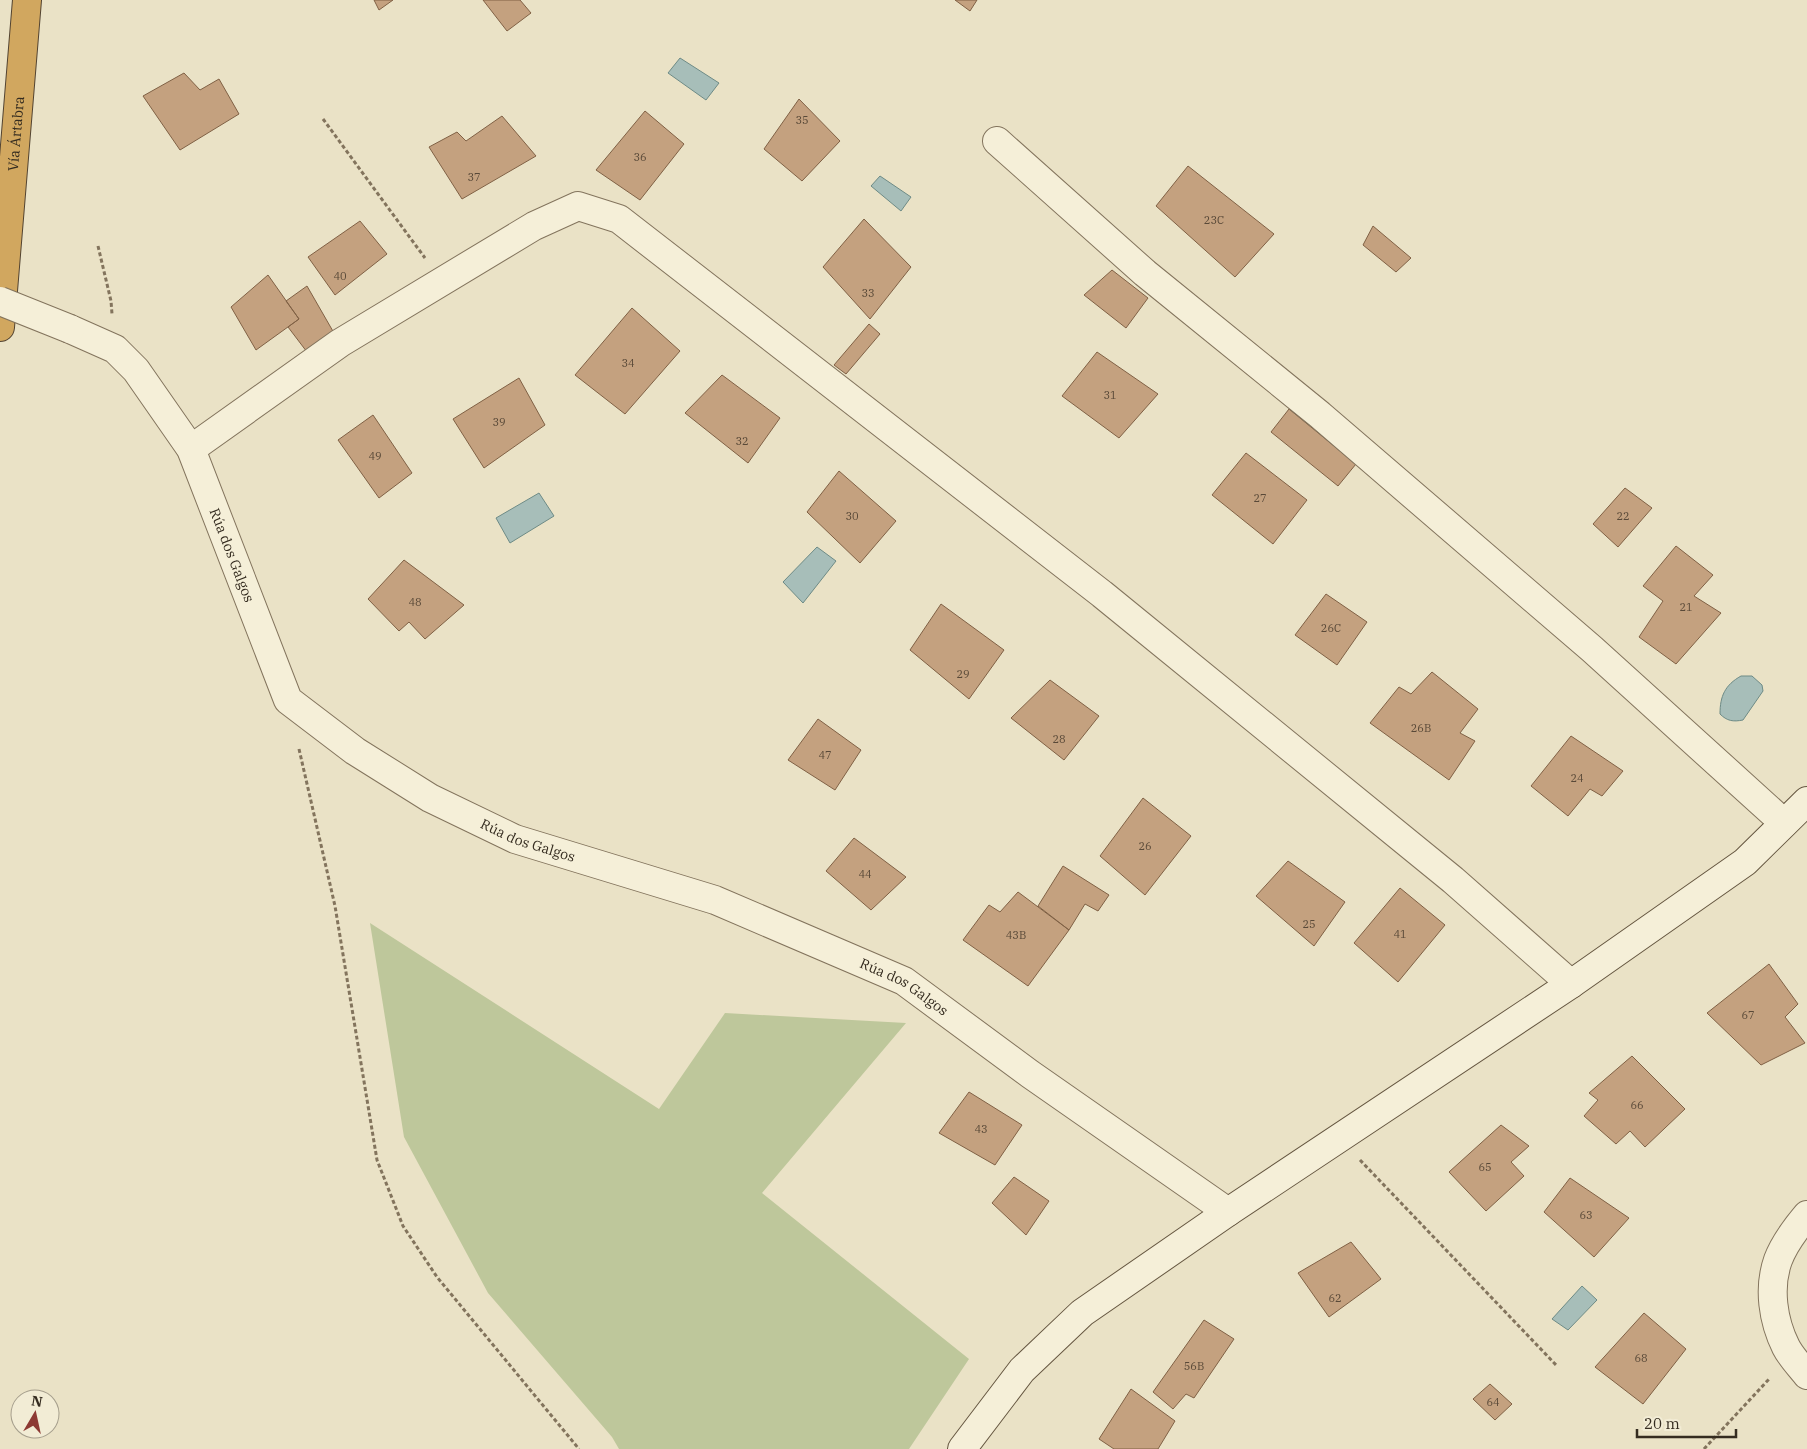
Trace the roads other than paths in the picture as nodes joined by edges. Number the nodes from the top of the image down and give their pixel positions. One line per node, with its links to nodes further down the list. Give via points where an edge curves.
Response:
1 (28, 0): 4 (highway, Vía Ártabra)
2 (997, 141): 7 (street, via 1145,273 1320,415 1584,642)
3 (0, 300): 5 (street, Rúa dos Galgos, bridge, via 115,349 136,370)
4 (0, 327)
5 (192, 449): 8 (street, via 340,343 534,226 578,206 619,219 1102,594 1453,880); 9 (street, Rúa dos Galgos, via 288,700 355,751 430,798 515,839 715,900 904,981 1030,1074)
6 (1807, 801): 7 (street)
7 (1784, 823): 8 (street, via 1745,862)
8 (1570, 984): 9 (street)
9 (1228, 1212): 12 (street, via 1082,1313 1022,1370)
10 (1807, 1215): 11 (street, via 1778,1260 1773,1292 1775,1316 1787,1348)
11 (1799, 1365)
12 (962, 1449)

